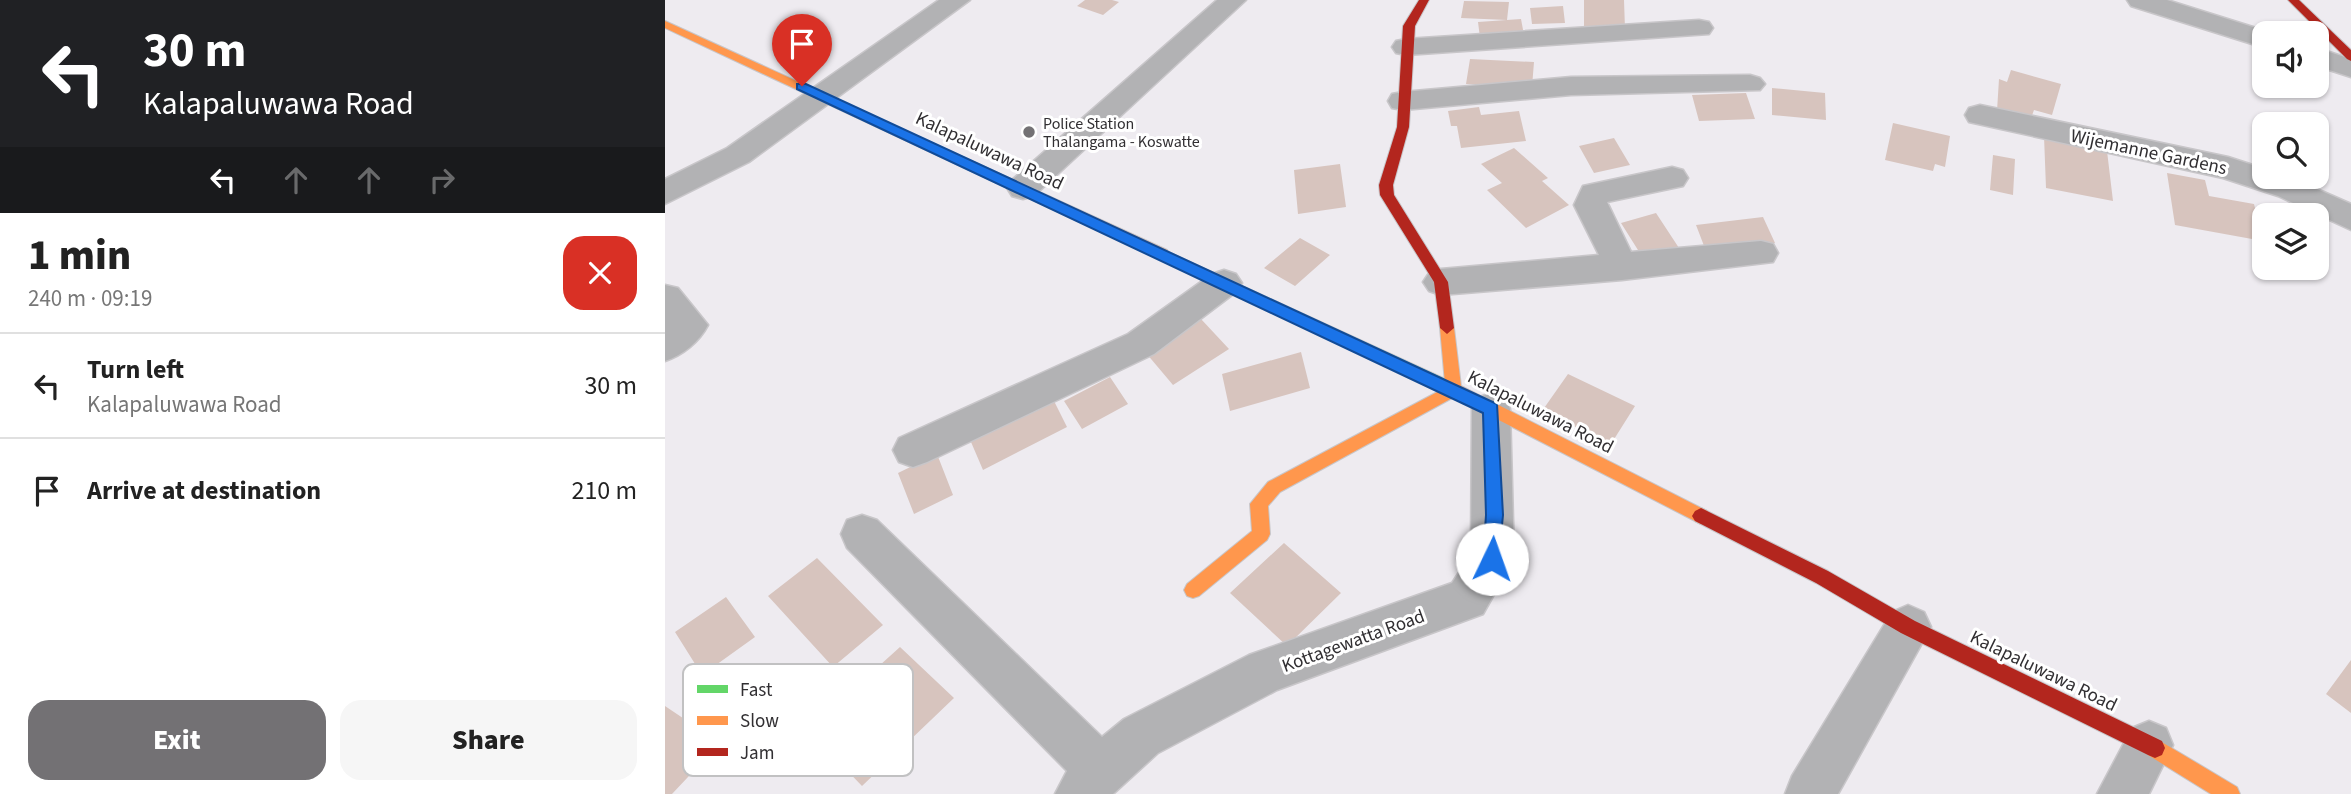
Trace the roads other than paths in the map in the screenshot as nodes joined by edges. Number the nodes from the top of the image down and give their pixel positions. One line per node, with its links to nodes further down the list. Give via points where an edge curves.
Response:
1 (957, 0): 14 (street, via 866,62)
2 (1233, 0): 18 (street)
3 (1424, 0): 9 (main road, via 1415,8)
4 (2140, 0): 8 (street)
5 (2293, 0): 10 (main road)
6 (665, 24): 14 (main road, Kalapaluwawa Road)
7 (1699, 28): 9 (street)
8 (2252, 36)
9 (1406, 47): 15 (main road)
10 (2351, 57)
11 (2329, 61): 12 (street)
12 (2351, 68)
13 (1750, 84): 15 (street, via 1571,86)
14 (825, 97): 18 (main road, Kalapaluwawa Road); 19 (street, via 739,155)
15 (1403, 101): 23 (main road, via 1403,127 1384,179 1388,195)
16 (1980, 115): 20 (street, Wijemanne Gardens, via 2228,167 2289,188)
17 (1672, 178): 22 (street, via 1594,194 1590,205)
18 (1023, 188): 24 (main road, Kalapaluwawa Road)
19 (665, 193)
20 (2351, 218)
21 (1761, 253): 22 (street)
22 (1622, 267): 23 (street)
23 (1441, 282): 27 (main road)
24 (1224, 283): 27 (main road, Kalapaluwawa Road); 28 (street, via 1141,344)
25 (665, 298): 26 (street, via 690,325)
26 (665, 346)
27 (1472, 400): 30 (main road, via 1274,487 1259,504 1261,534); 31 (main road, Kalapaluwawa Road, via 1822,577); 33 (street, Kottagewatta Road, via 1494,515 1492,559 1467,599 1265,671 1141,736)
28 (913, 450)
29 (862, 534): 33 (street)
30 (1193, 590)
31 (1908, 627): 32 (main road, Kalapaluwawa Road); 34 (street)
32 (2149, 744): 35 (street); 36 (main road, Kalapaluwawa Road)
33 (1090, 782)
34 (1810, 794)
35 (2122, 794)
36 (2230, 794)

